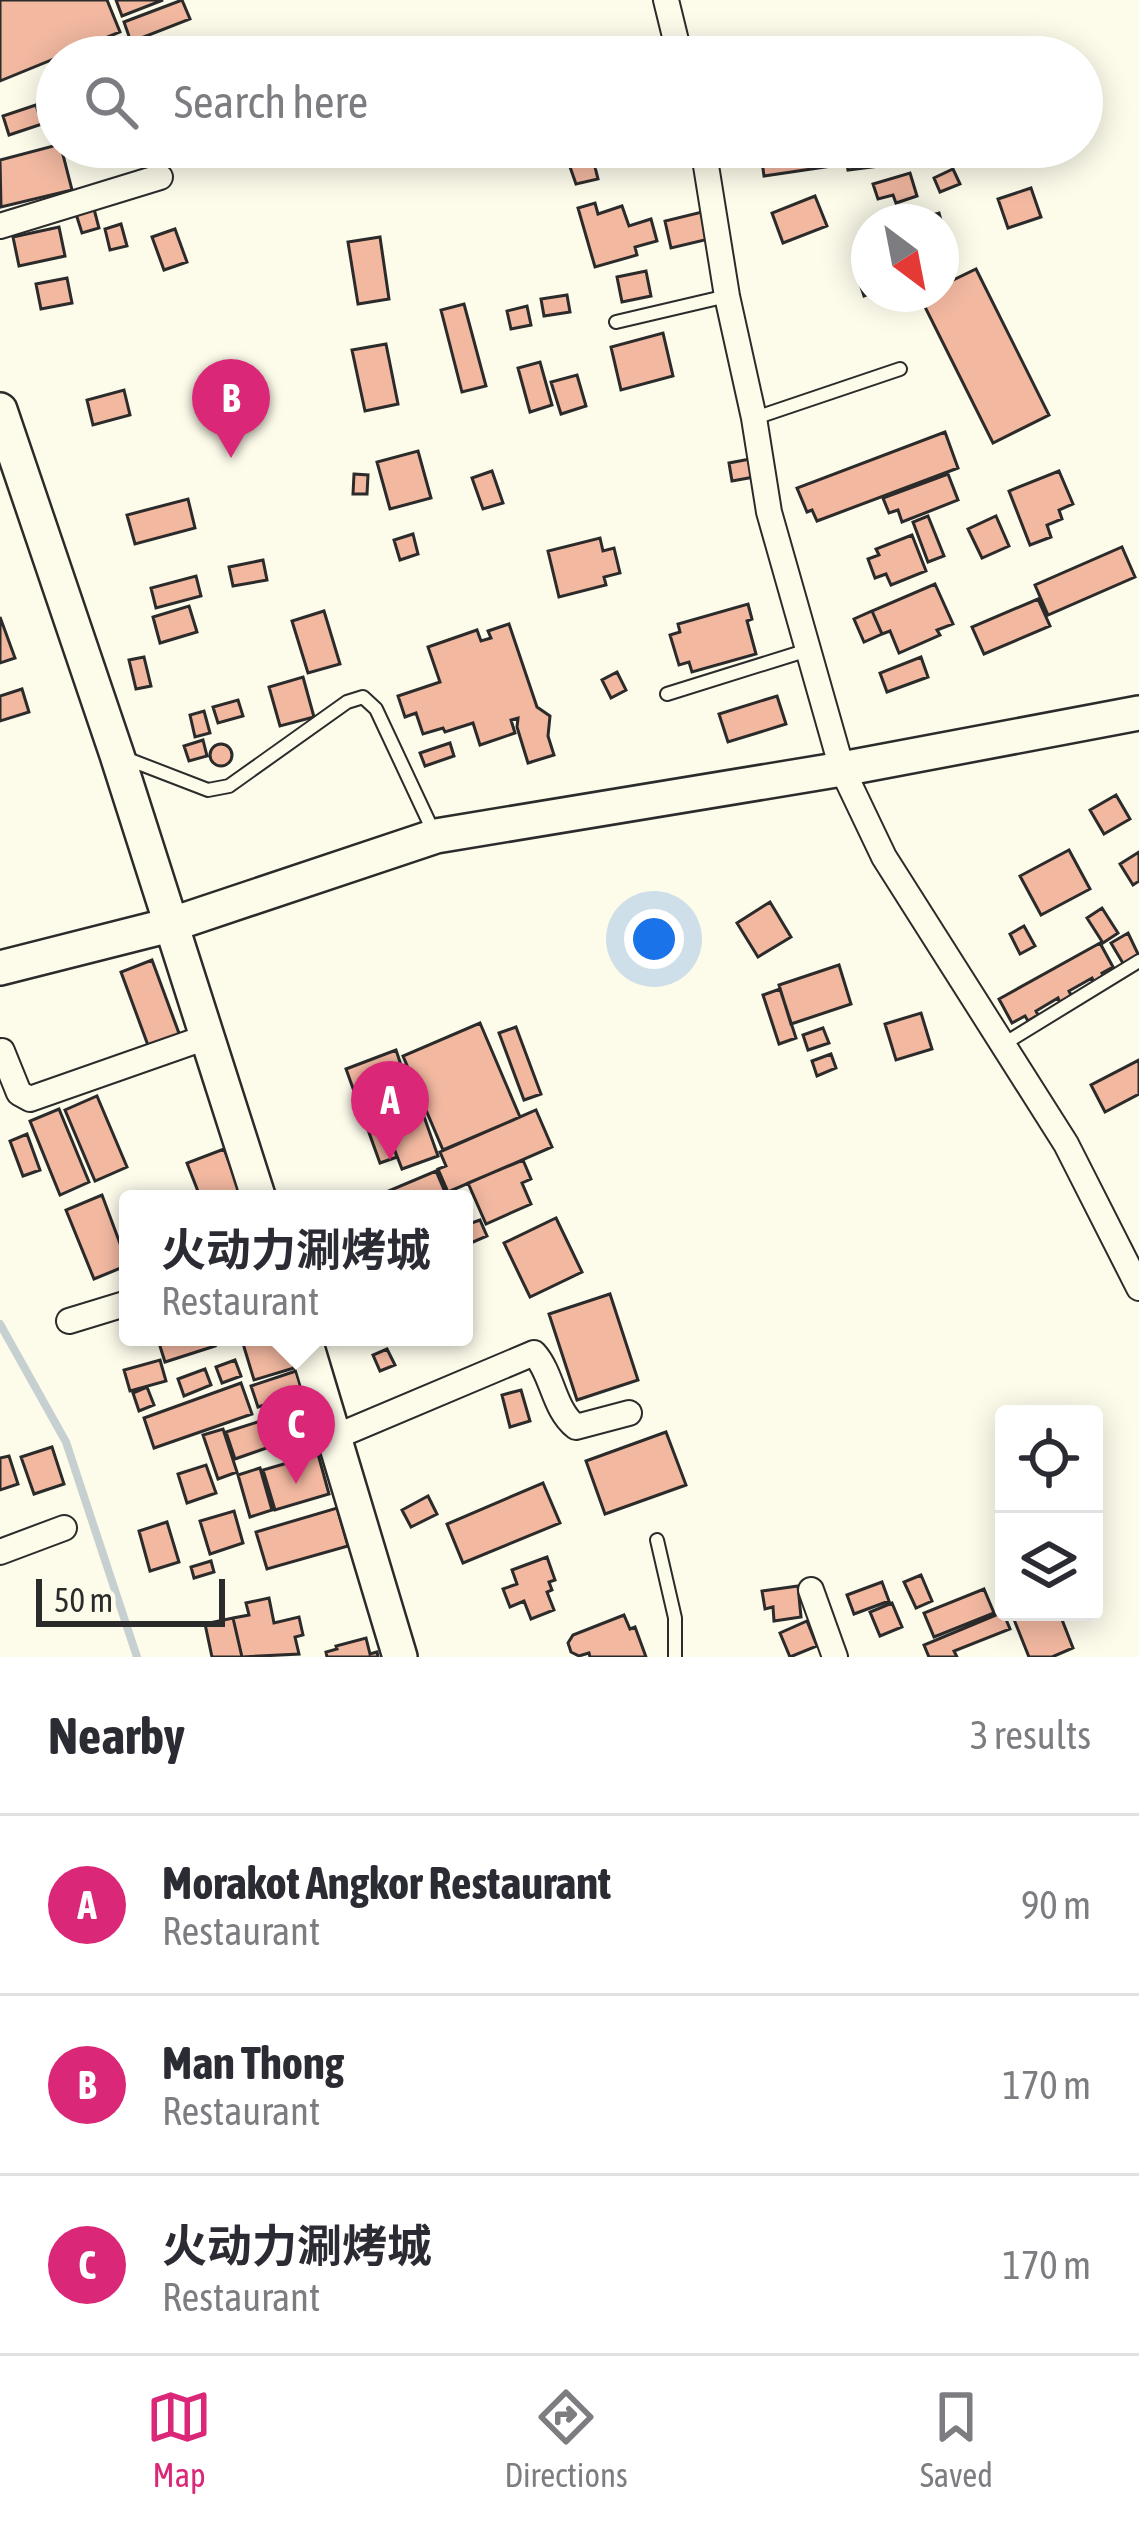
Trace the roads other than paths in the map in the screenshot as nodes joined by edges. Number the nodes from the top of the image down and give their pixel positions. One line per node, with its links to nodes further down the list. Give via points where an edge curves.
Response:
1 (665, 0): 2 (street)
2 (674, 36)
3 (706, 168): 6 (street)
4 (160, 177): 5 (street)
5 (0, 226)
6 (727, 296): 7 (lane); 10 (street)
7 (616, 322)
8 (900, 369): 10 (lane)
9 (0, 410): 14 (street)
10 (754, 418): 11 (street, via 769,512)
11 (810, 650): 12 (lane); 15 (street)
12 (668, 694)
13 (1139, 713): 15 (street)
14 (117, 755): 16 (lane, via 208,790 229,786 363,697); 17 (street)
15 (842, 769): 16 (street); 21 (street, via 884,857)
16 (436, 836): 17 (street)
17 (170, 925): 19 (street); 20 (street)
18 (1139, 961): 21 (lane)
19 (0, 968)
20 (204, 1038): 22 (street, via 30,1100); 23 (street)
21 (1001, 1046): 24 (street, via 1066,1144)
22 (2, 1051)
23 (256, 1190)
24 (1136, 1275)
25 (119, 1306): 26 (street)
26 (69, 1321)
27 (307, 1346): 29 (street)
28 (629, 1413): 29 (street, via 576,1427 534,1353)
29 (335, 1437): 34 (street)
30 (64, 1528): 32 (street)
31 (657, 1540): 35 (lane)
32 (0, 1552)
33 (811, 1590): 36 (street)
34 (400, 1657)
35 (675, 1657)
36 (835, 1657)

